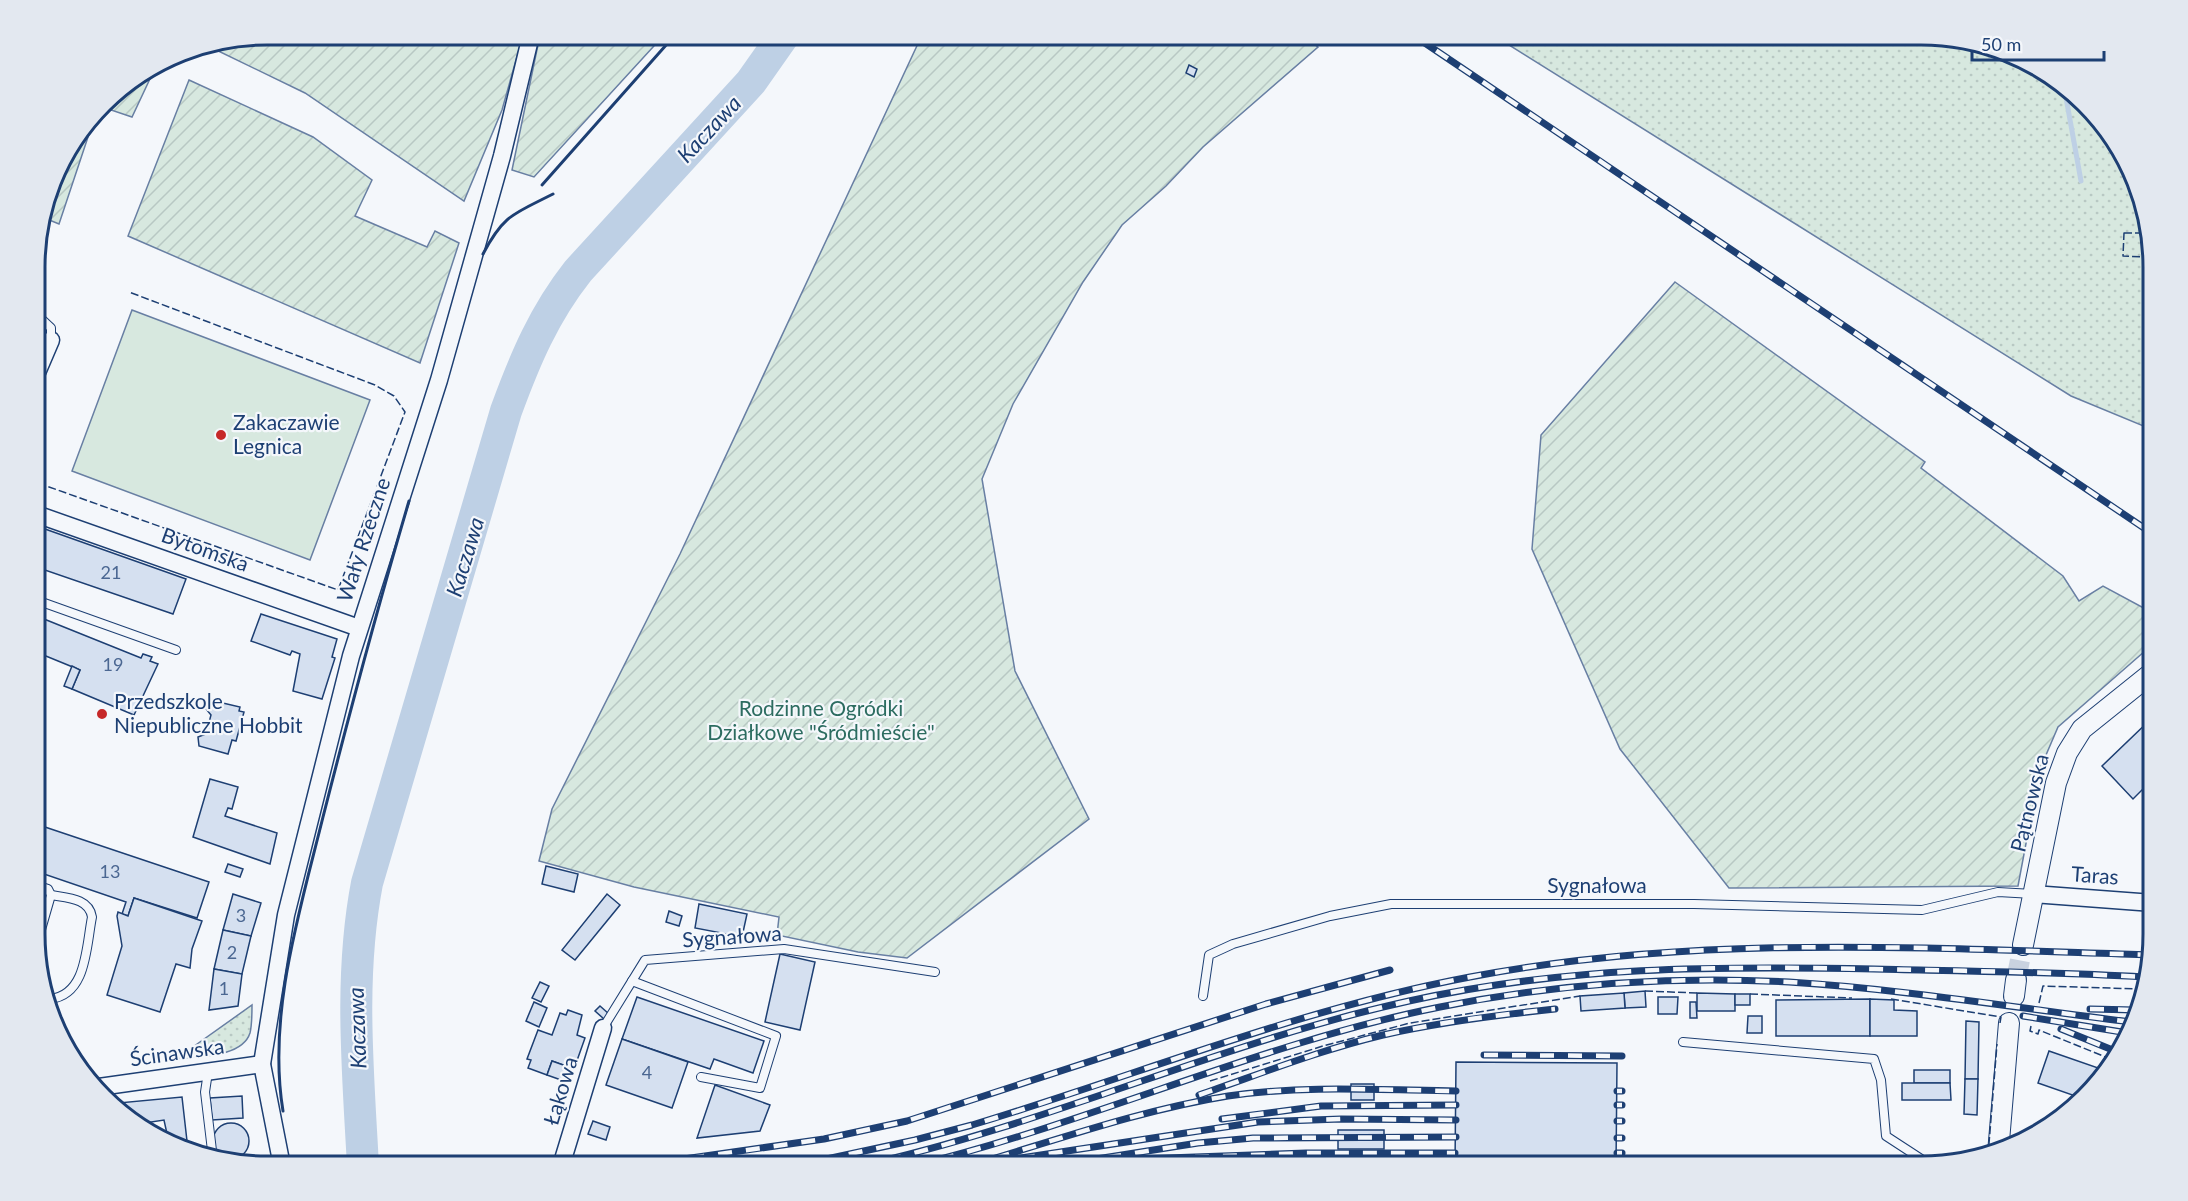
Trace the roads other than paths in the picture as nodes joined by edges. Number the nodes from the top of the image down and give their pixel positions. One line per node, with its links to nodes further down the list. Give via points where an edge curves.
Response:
1 (528, 45): 7 (street, Wały Rzeczne, via 499,167 439,380)
2 (45, 322): 3 (lane, via 51,328)
3 (51, 340): 4 (street)
4 (45, 354)
5 (45, 517): 7 (street, Bytomska)
6 (45, 603): 8 (lane)
7 (359, 628): 23 (street, Wały Rzeczne, via 286,915)
8 (176, 650)
9 (2143, 680): 11 (street, Pątnowska, via 2082,729 2067,753 2056,783)
10 (45, 888): 12 (lane)
11 (2033, 894): 13 (street, Taras); 15 (street, Pątnowska); 18 (lane, Sygnałowa, via 1998,892 1922,910 1694,904 1391,904 1330,916 1233,944 1209,955)
12 (51, 895): 14 (lane); 19 (lane, via 85,904 92,917 81,976 70,993)
13 (2143, 902)
14 (45, 916)
15 (2023, 945)
16 (935, 972): 17 (lane, Sygnałowa, via 784,949 645,960)
17 (632, 981): 21 (lane, Sygnałowa); 25 (lane, via 776,1036 760,1088)
18 (1203, 996)
19 (55, 999)
20 (2009, 1023): 27 (street)
21 (603, 1028): 30 (street, Łąkowa)
22 (1683, 1042): 31 (lane, via 1874,1059 1881,1080 1886,1136)
23 (261, 1064): 24 (street, Ścinawska); 29 (street)
24 (208, 1072): 26 (street, Ścinawska); 28 (lane, via 205,1092)
25 (701, 1077)
26 (106, 1086)
27 (1999, 1142)
28 (212, 1148)
29 (280, 1156)
30 (564, 1156)
31 (1917, 1156)

